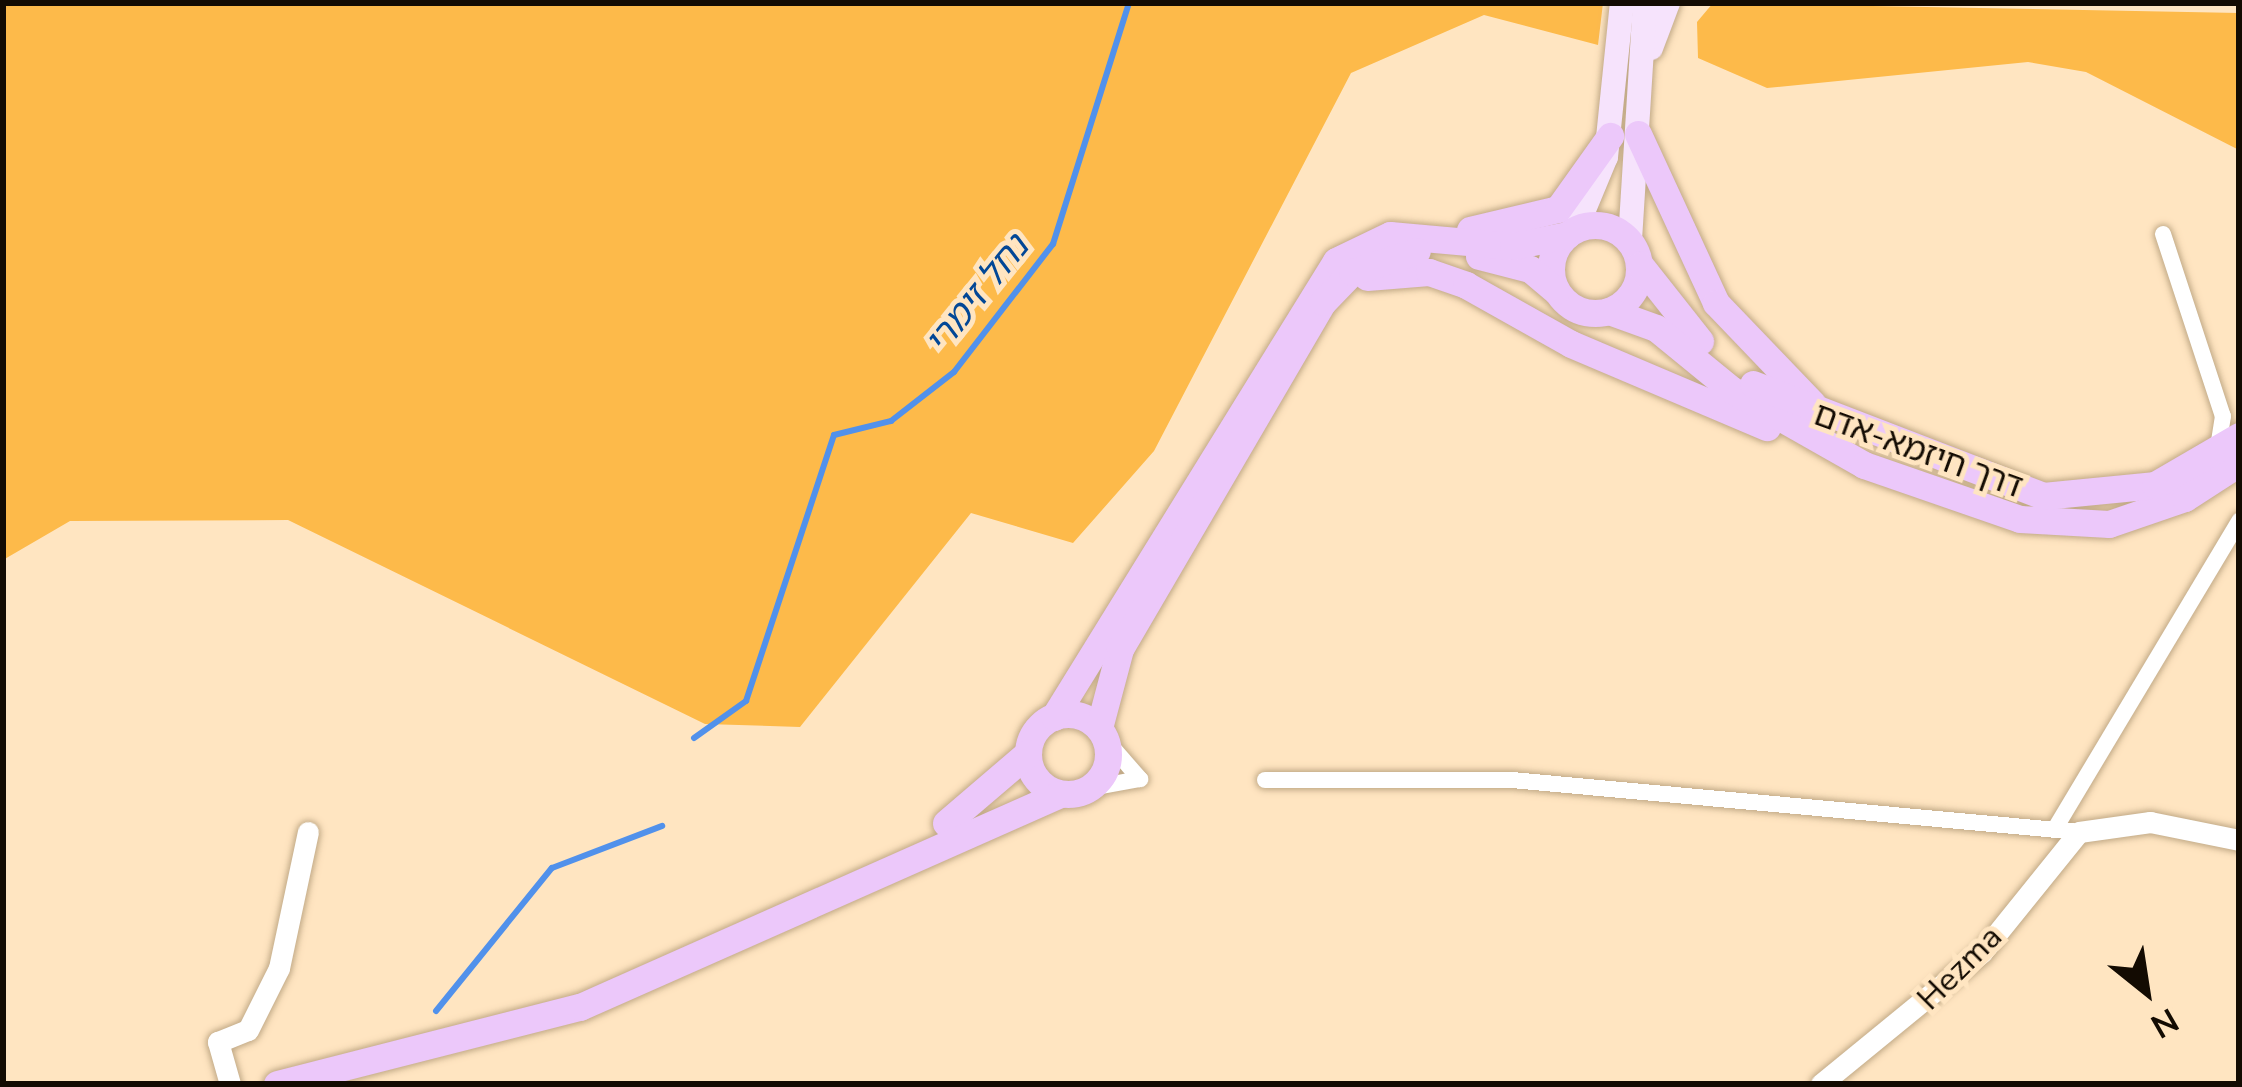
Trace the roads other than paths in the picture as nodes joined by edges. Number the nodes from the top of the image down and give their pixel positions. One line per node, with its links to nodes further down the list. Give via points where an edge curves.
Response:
1 (1622, 3): 5 (main road)
2 (1649, 3): 4 (main road)
3 (1668, 3): 4 (main road)
4 (1643, 61): 5 (main road)
5 (1624, 135): 6 (main road); 8 (main road, via 1558,209); 9 (main road); 13 (main road, via 1716,303)
6 (1571, 232): 8 (main road, via 1513,246); 9 (main road, via 1610,227); 11 (main road, via 1551,261)
7 (2163, 234): 15 (street)
8 (1417, 235): 18 (main road, via 1371,239 1321,276)
9 (1635, 253): 12 (main road, via 1633,294); 13 (main road, דרך חיזמא-אדם, via 1665,307 1728,365)
10 (1340, 284): 11 (main road, via 1386,254 1447,250 1530,269); 16 (main road, via 1396,271 1466,284 1618,366); 19 (main road, via 1120,650)
11 (1556, 291): 12 (main road, via 1579,311)
12 (1609, 311): 16 (main road, דרך חיזמא-אדם, via 1655,328 1732,390)
13 (1838, 426): 15 (main road, דרך חיזמא-אדם, via 2043,496 2156,485)
14 (2239, 427): 15 (street)
15 (2229, 442): 16 (main road, דרך חיזמא-אדם, via 2153,510 2056,526)
16 (1864, 465)
17 (2239, 521): 23 (street)
18 (1054, 716): 19 (main road); 20 (main road)
19 (1102, 734): 22 (main road, via 1107,766 1090,788)
20 (1028, 753): 22 (main road, via 1036,779); 27 (main road, via 980,803)
21 (1265, 781): 23 (street, via 1512,780 1893,821)
22 (1060, 794): 27 (main road)
23 (2056, 827): 25 (street)
24 (308, 832): 28 (street, via 279,968 248,1030 218,1042)
25 (2079, 832): 26 (street, via 2150,822); 30 (street, Hezma, via 1941,992)
26 (2239, 840)
27 (834, 891): 29 (main road, via 580,1007)
28 (230, 1084)
29 (277, 1084)
30 (1821, 1084)

